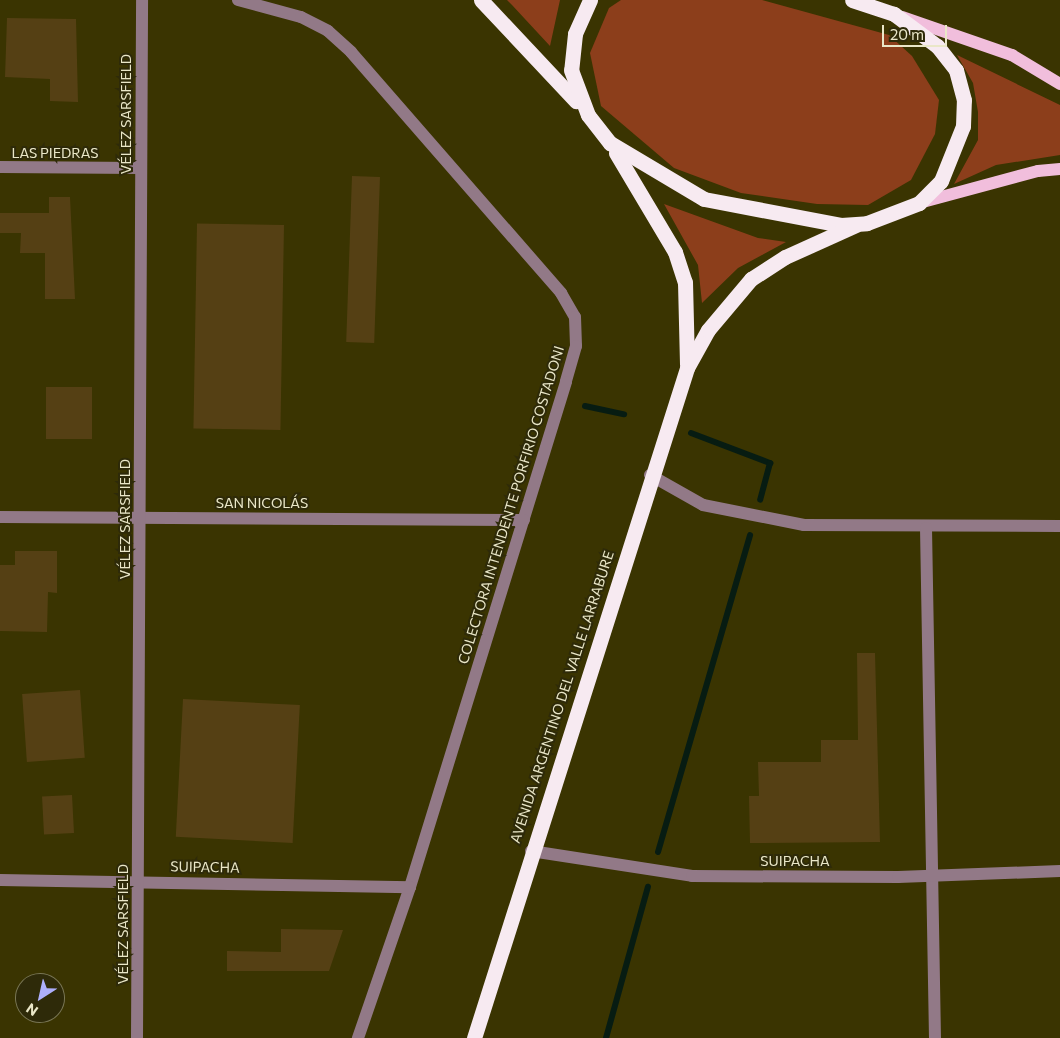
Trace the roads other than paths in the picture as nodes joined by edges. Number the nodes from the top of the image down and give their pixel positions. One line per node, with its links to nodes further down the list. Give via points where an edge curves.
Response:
1 (142, 0): 11 (street, VÉLEZ SARSFIELD)
2 (238, 0): 19 (street, COLECTORA INTENDENTE PORFIRIO COSTADONI, via 301,17 328,31 351,52 561,293 574,317 576,346)
3 (481, 0): 8 (highway)
4 (590, 0): 8 (highway, via 575,34 572,70)
5 (852, 0): 6 (highway)
6 (894, 14): 7 (main road, via 995,48); 13 (highway, via 937,46 956,70 964,100 957,150 940,181)
7 (1060, 84)
8 (588, 115): 9 (highway)
9 (610, 143): 14 (highway, via 704,200 809,222); 15 (highway, via 675,252 685,282)
10 (0, 167): 11 (street, LAS PIEDRAS)
11 (140, 168): 18 (street, VÉLEZ SARSFIELD)
12 (1060, 169): 13 (main road, via 1038,171)
13 (920, 203): 14 (highway)
14 (856, 225): 15 (highway, via 785,256 751,279 708,330)
15 (687, 368): 16 (highway, AVENIDA ARGENTINO DEL VALLE LARRABURE)
16 (650, 475): 21 (street, via 703,505 734,514 804,525); 22 (highway, AVENIDA ARGENTINO DEL VALLE LARRABURE)
17 (0, 517): 18 (street, SAN NICOLÁS)
18 (140, 518): 19 (street, SAN NICOLÁS); 26 (street, VÉLEZ SARSFIELD)
19 (524, 520): 27 (street, COLECTORA INTENDENTE PORFIRIO COSTADONI)
20 (1060, 526): 21 (street)
21 (926, 528): 24 (street)
22 (531, 850): 24 (street, SUIPACHA, via 692,876 898,877); 30 (highway, AVENIDA ARGENTINO DEL VALLE LARRABURE)
23 (1060, 871): 24 (street, SUIPACHA)
24 (930, 873): 31 (street)
25 (0, 880): 26 (street, SUIPACHA)
26 (138, 881): 27 (street, SUIPACHA); 28 (street, VÉLEZ SARSFIELD)
27 (410, 887): 29 (street, COLECTORA INTENDENTE PORFIRIO COSTADONI)
28 (137, 1038)
29 (358, 1038)
30 (474, 1038)
31 (935, 1038)

